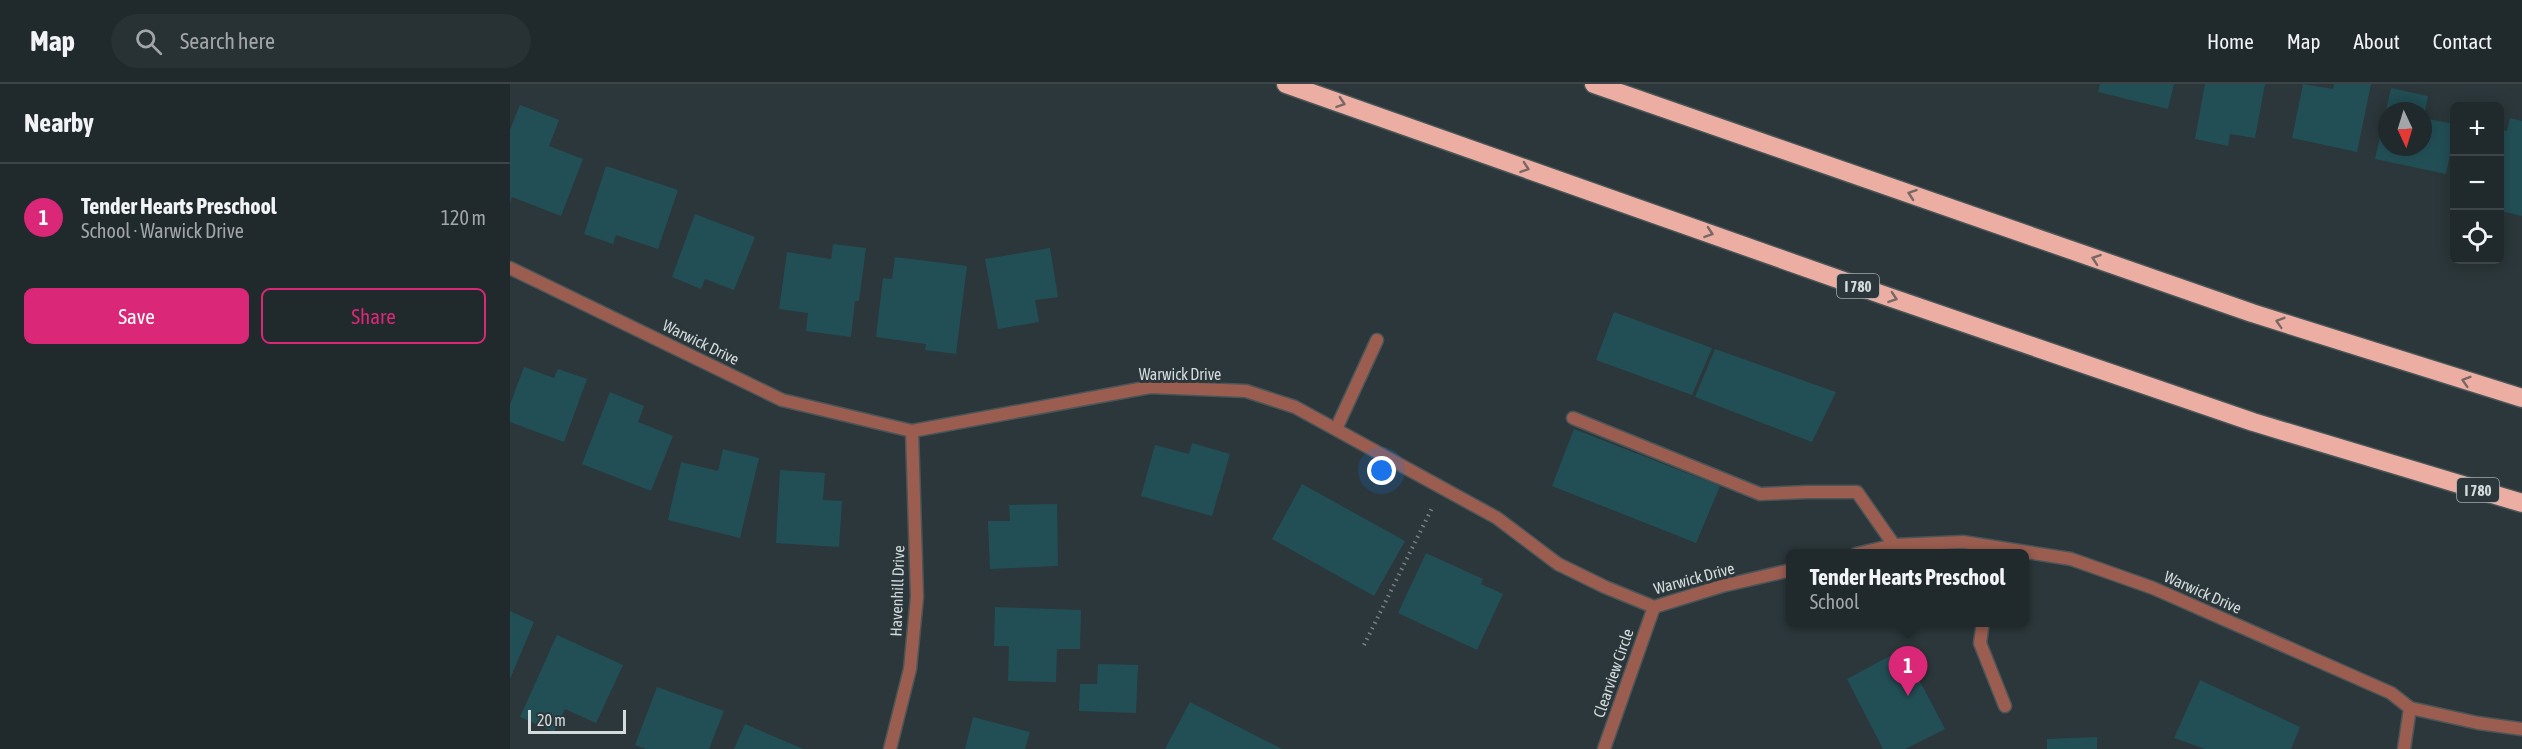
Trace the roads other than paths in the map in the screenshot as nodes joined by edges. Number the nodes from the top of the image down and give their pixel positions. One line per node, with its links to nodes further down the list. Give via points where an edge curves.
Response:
1 (1286, 84): 9 (highway, I 780, one-way to 9, via 2253,422)
2 (1594, 84): 5 (highway, one-way to 2, via 2252,313)
3 (510, 268): 8 (street, Warwick Drive, via 782,400)
4 (1377, 340): 7 (street)
5 (2522, 398)
6 (1573, 418): 12 (street, via 1760,494 1857,492)
7 (1336, 429): 8 (street, Warwick Drive, via 1295,407 1246,391 1150,387); 17 (street, Warwick Drive, via 1497,518 1558,564)
8 (912, 431): 22 (street, Havenhill Drive, via 917,597 910,669)
9 (2434, 478): 10 (highway, I 780); 11 (highway)
10 (2522, 503)
11 (2522, 515)
12 (1894, 545): 13 (street, Warwick Drive); 14 (street, Warwick Drive, via 1963,542)
13 (1877, 549)
14 (1989, 549)
15 (2029, 555): 20 (street, Warwick Drive, via 2071,559 2153,588 2391,693)
16 (1786, 571): 17 (street, Warwick Drive)
17 (1654, 607): 23 (street, Clearview Circle)
18 (1982, 627): 19 (street, via 1980,643)
19 (2005, 706)
20 (2410, 708): 21 (street, Warwick Drive); 24 (street)
21 (2522, 729)
22 (890, 749)
23 (1604, 749)
24 (2404, 749)

